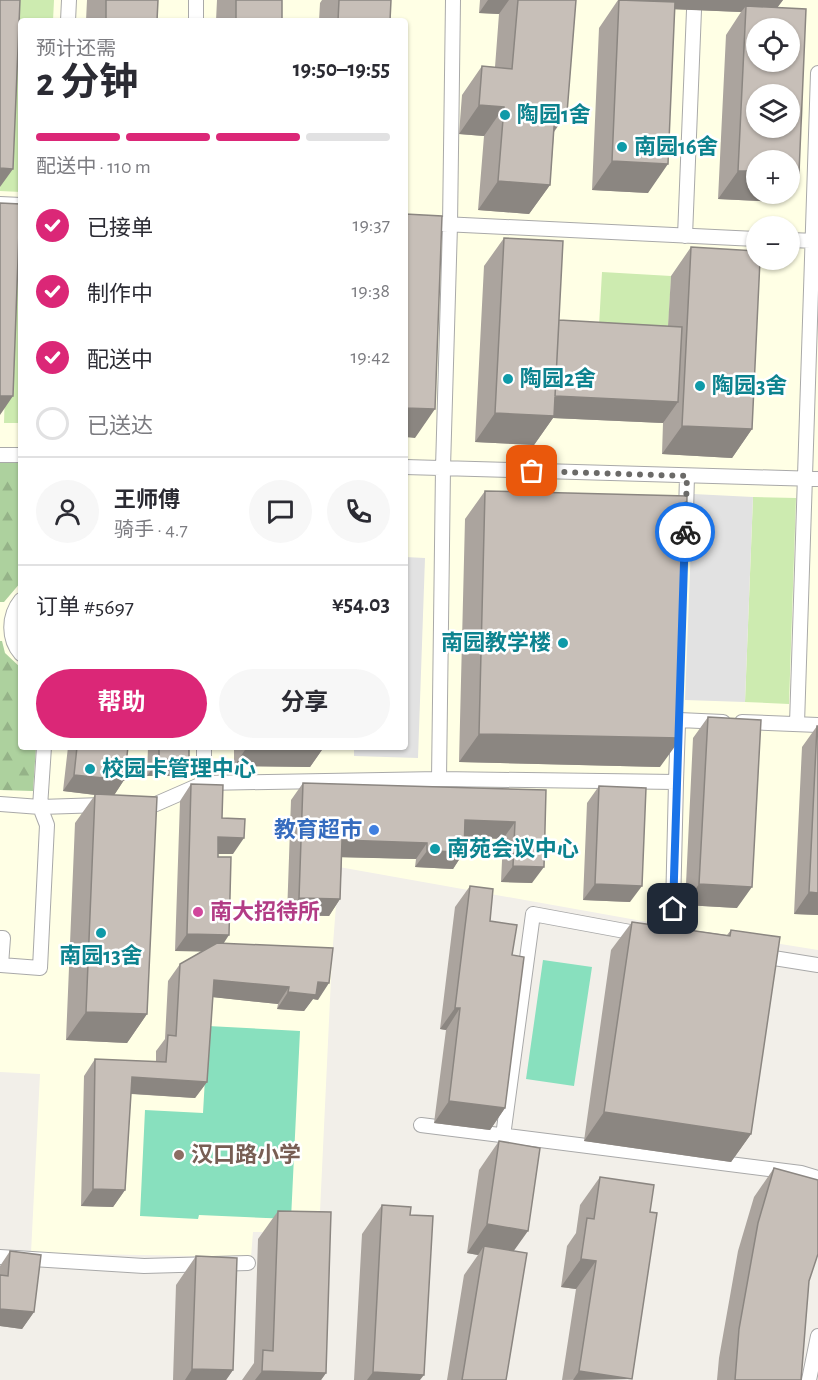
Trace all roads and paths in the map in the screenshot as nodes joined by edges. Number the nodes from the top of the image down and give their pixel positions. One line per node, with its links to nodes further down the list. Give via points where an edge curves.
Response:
1 (69, 0): 5 (lane)
2 (196, 0): 6 (lane)
3 (453, 0): 11 (lane)
4 (694, 10): 12 (lane)
5 (68, 18)
6 (196, 18)
7 (818, 73): 15 (lane)
8 (0, 204): 9 (lane)
9 (18, 205)
10 (428, 224): 11 (lane)
11 (450, 225): 12 (lane); 19 (lane)
12 (685, 236): 13 (lane)
13 (746, 239)
14 (800, 240): 15 (lane)
15 (815, 241): 21 (lane)
16 (0, 455): 17 (lane)
17 (18, 455)
18 (408, 467): 19 (lane)
19 (443, 468): 20 (lane); 30 (lane)
20 (687, 476): 21 (lane); 22 (lane)
21 (811, 479): 26 (lane)
22 (685, 522)
23 (18, 605): 24 (lane)
24 (6, 621): 25 (lane)
25 (18, 649)
26 (797, 724): 27 (lane); 31 (lane, via 679,714)
27 (818, 725)
28 (44, 750): 34 (lane)
29 (204, 750): 32 (lane)
30 (439, 778): 31 (lane); 32 (lane)
31 (676, 782): 35 (lane)
32 (204, 783): 34 (lane, via 156,804)
33 (0, 804): 34 (lane)
34 (40, 807): 37 (lane, via 47,825 39,968 2,965)
35 (673, 909)
36 (650, 936): 41 (lane, via 533,914)
37 (0, 938)
38 (743, 953): 39 (lane, via 765,963)
39 (818, 965)
40 (421, 1125): 41 (lane)
41 (503, 1136): 42 (lane, via 736,1159)
42 (818, 1178)
43 (0, 1257): 44 (lane, via 144,1266)
44 (248, 1263)
45 (818, 1336): 46 (lane)
46 (809, 1380)

